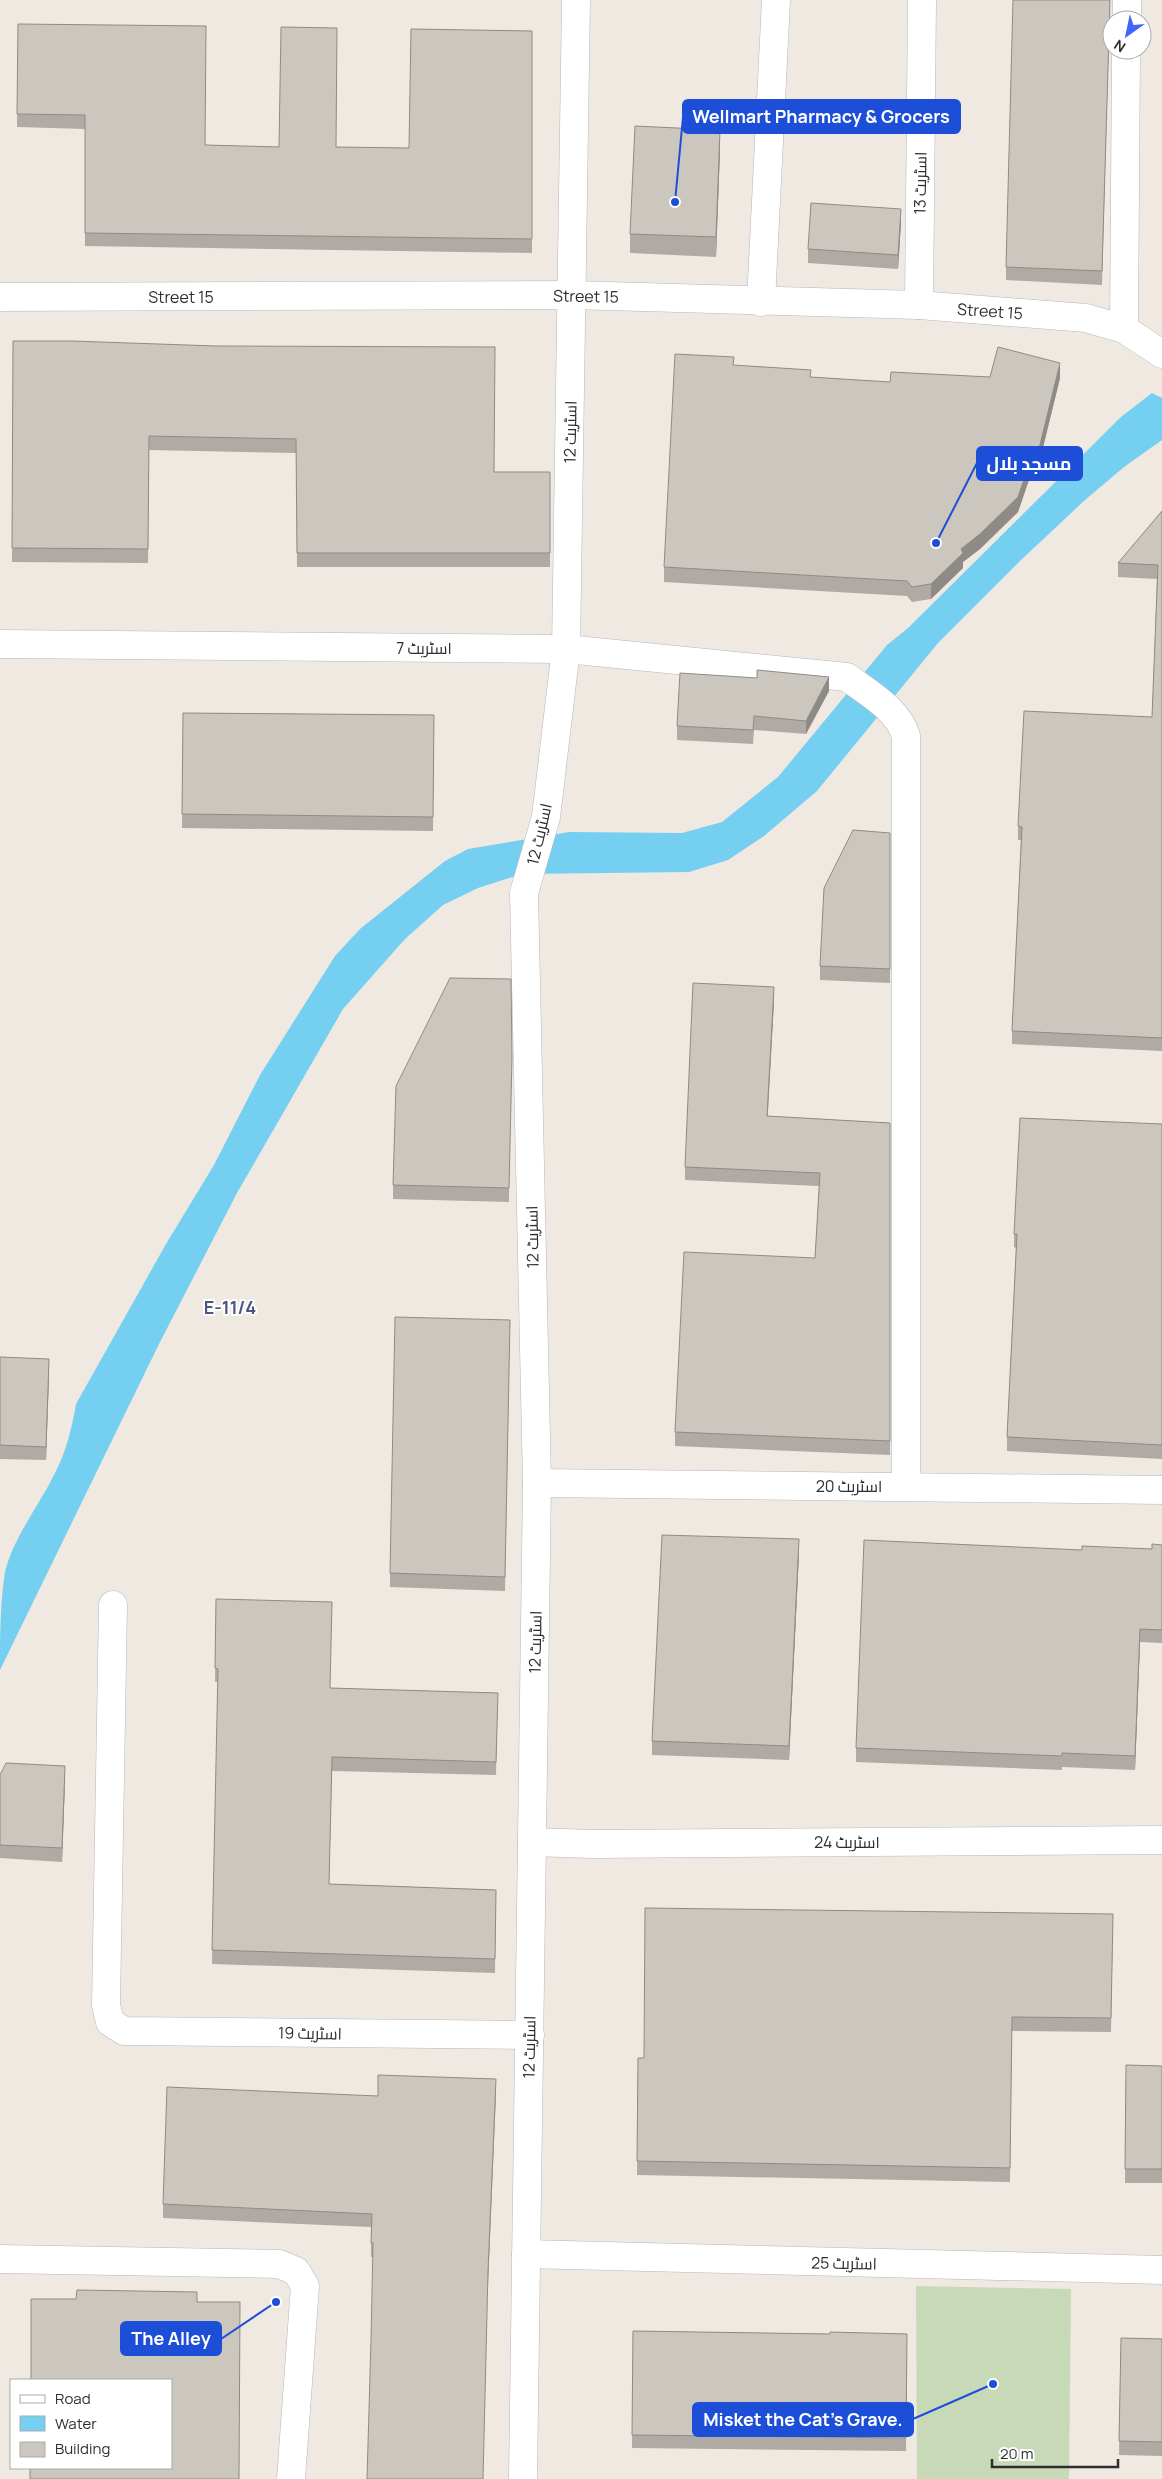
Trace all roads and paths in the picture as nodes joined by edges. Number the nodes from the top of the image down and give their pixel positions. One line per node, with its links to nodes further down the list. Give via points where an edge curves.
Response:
1 (576, 0): 5 (street, اسٹریٹ 12)
2 (776, 0): 7 (street)
3 (922, 0): 8 (street, اسٹریٹ 13)
4 (1126, 60): 9 (street)
5 (572, 295): 6 (street, Street 15); 7 (street, Street 15); 12 (street, اسٹریٹ 12)
6 (0, 297)
7 (761, 302): 8 (street, Street 15)
8 (919, 305): 9 (street, Street 15, via 1086,318)
9 (1124, 330): 10 (street, Street 15)
10 (1162, 354)
11 (0, 644): 12 (street, اسٹریٹ 7)
12 (566, 649): 13 (street, اسٹریٹ 12, via 546,817 524,893); 14 (street, اسٹریٹ 7, via 847,677 883,703 898,720 906,736)
13 (537, 1483): 14 (street, اسٹریٹ 20); 18 (street, اسٹریٹ 12)
14 (906, 1486): 15 (street, اسٹریٹ 20)
15 (1162, 1490)
16 (113, 1605): 19 (street, اسٹریٹ 19, via 106,2005 110,2022 124,2031)
17 (1162, 1840): 18 (street, اسٹریٹ 24)
18 (532, 1842): 19 (street, اسٹریٹ 12)
19 (530, 2035): 20 (street, اسٹریٹ 12)
20 (526, 2254): 22 (street, اسٹریٹ 25); 24 (street, اسٹریٹ 12)
21 (0, 2259): 23 (street, via 279,2264 296,2271 305,2286)
22 (1162, 2270)
23 (291, 2479)
24 (523, 2479)

